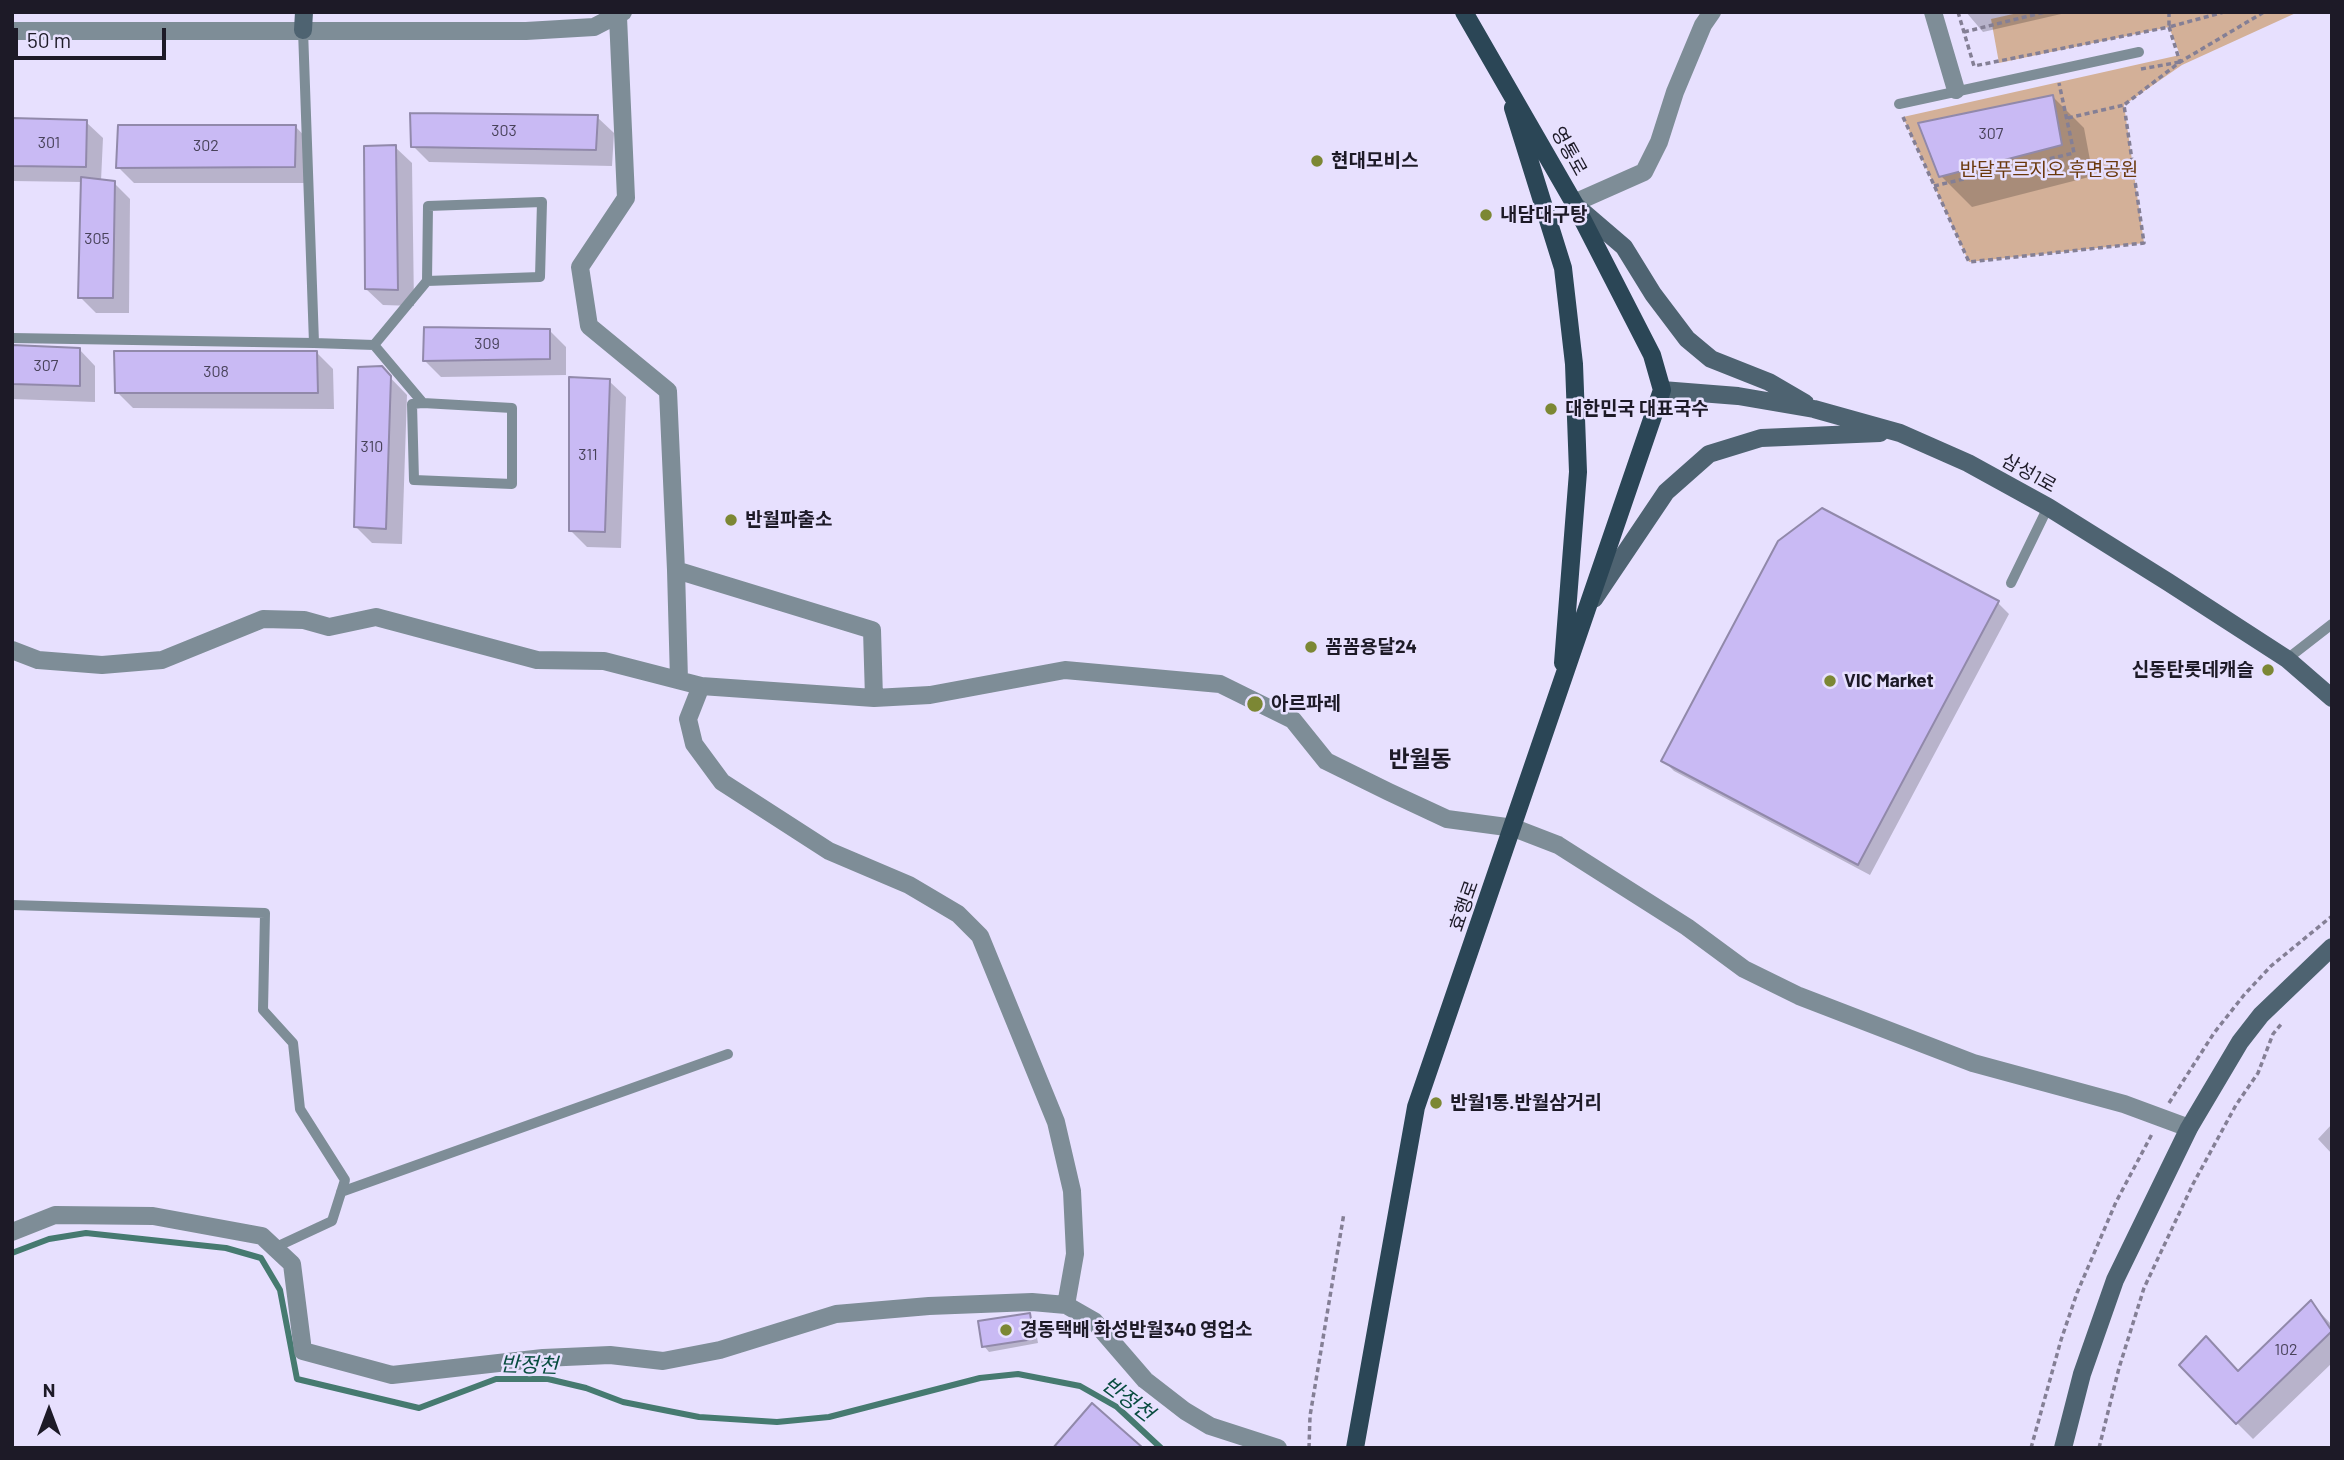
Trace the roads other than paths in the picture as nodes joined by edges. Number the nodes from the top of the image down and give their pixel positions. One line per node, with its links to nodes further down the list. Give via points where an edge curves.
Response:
1 (1464, 12): 9 (main road, 영통로)
2 (1712, 12): 12 (street, via 1644,172)
3 (1933, 12): 10 (street)
4 (620, 15): 6 (street, via 594,26 526,31); 22 (street, via 626,198 580,267 589,326 668,391)
5 (202, 21): 6 (street); 7 (street)
6 (303, 21): 15 (lane)
7 (12, 31)
8 (2139, 52): 10 (lane)
9 (1501, 72): 12 (main road, 영통로); 30 (main road, via 1563,268 1574,364 1578,472)
10 (1956, 90): 11 (lane)
11 (1899, 104)
12 (1574, 204): 17 (main road, 영통로, via 1652,355); 19 (main road, via 1624,247 1687,339 1711,359 1769,383)
13 (427, 281): 13 (lane, via 428,205 542,202 540,277); 16 (lane)
14 (12, 338): 15 (lane)
15 (314, 343): 16 (lane)
16 (374, 345): 18 (lane)
17 (1662, 390): 19 (main road, 삼성1로); 24 (main road, 효행로)
18 (423, 403): 18 (lane, via 513,408 513,484 414,480 412,404)
19 (1814, 409): 20 (main road, 삼성1로)
20 (1900, 433): 21 (main road, 삼성1로, via 1968,463); 24 (main road, via 1760,438 1709,454 1666,492)
21 (2048, 507): 23 (lane); 27 (main road, 삼성1로)
22 (676, 570): 28 (street); 31 (street, via 872,630)
23 (2011, 583)
24 (1590, 605): 30 (main road, 효행로)
25 (2332, 624): 27 (lane)
26 (12, 650): 28 (street, via 37,660 102,665 162,660 263,619 329,626 376,617 537,660 604,661)
27 (2287, 659): 32 (main road, 삼성1로)
28 (679, 680): 29 (street)
29 (701, 685): 31 (street); 41 (street, via 688,719 694,744 722,782 829,851 909,886 958,914 981,936 1056,1122 1072,1191 1075,1254)
30 (1561, 690): 33 (main road, 효행로)
31 (874, 698): 33 (street, via 930,695 1065,670 1220,684 1293,720 1326,761 1376,786 1447,819)
32 (2332, 698)
33 (1514, 828): 37 (street, via 1558,845 1601,870 1744,969 1799,996 1973,1063 2124,1104); 43 (main road, 효행로, via 1416,1107)
34 (12, 905): 38 (lane, via 265,913 263,1010 293,1043 300,1109 345,1180)
35 (2332, 947): 37 (main road, via 2239,1042)
36 (728, 1054): 38 (lane)
37 (2189, 1128): 44 (main road, via 2115,1280 2082,1374)
38 (341, 1192): 40 (lane, via 332,1221)
39 (12, 1232): 40 (street, via 55,1215 153,1216 261,1236)
40 (274, 1248): 41 (street, via 292,1264 303,1351 392,1375 556,1357 610,1355 663,1362 720,1350 836,1314 994,1304)
41 (1066, 1305): 42 (street, via 1094,1321 1145,1380 1185,1411 1210,1426)
42 (1278, 1448)
43 (1355, 1448)
44 (2063, 1448)

